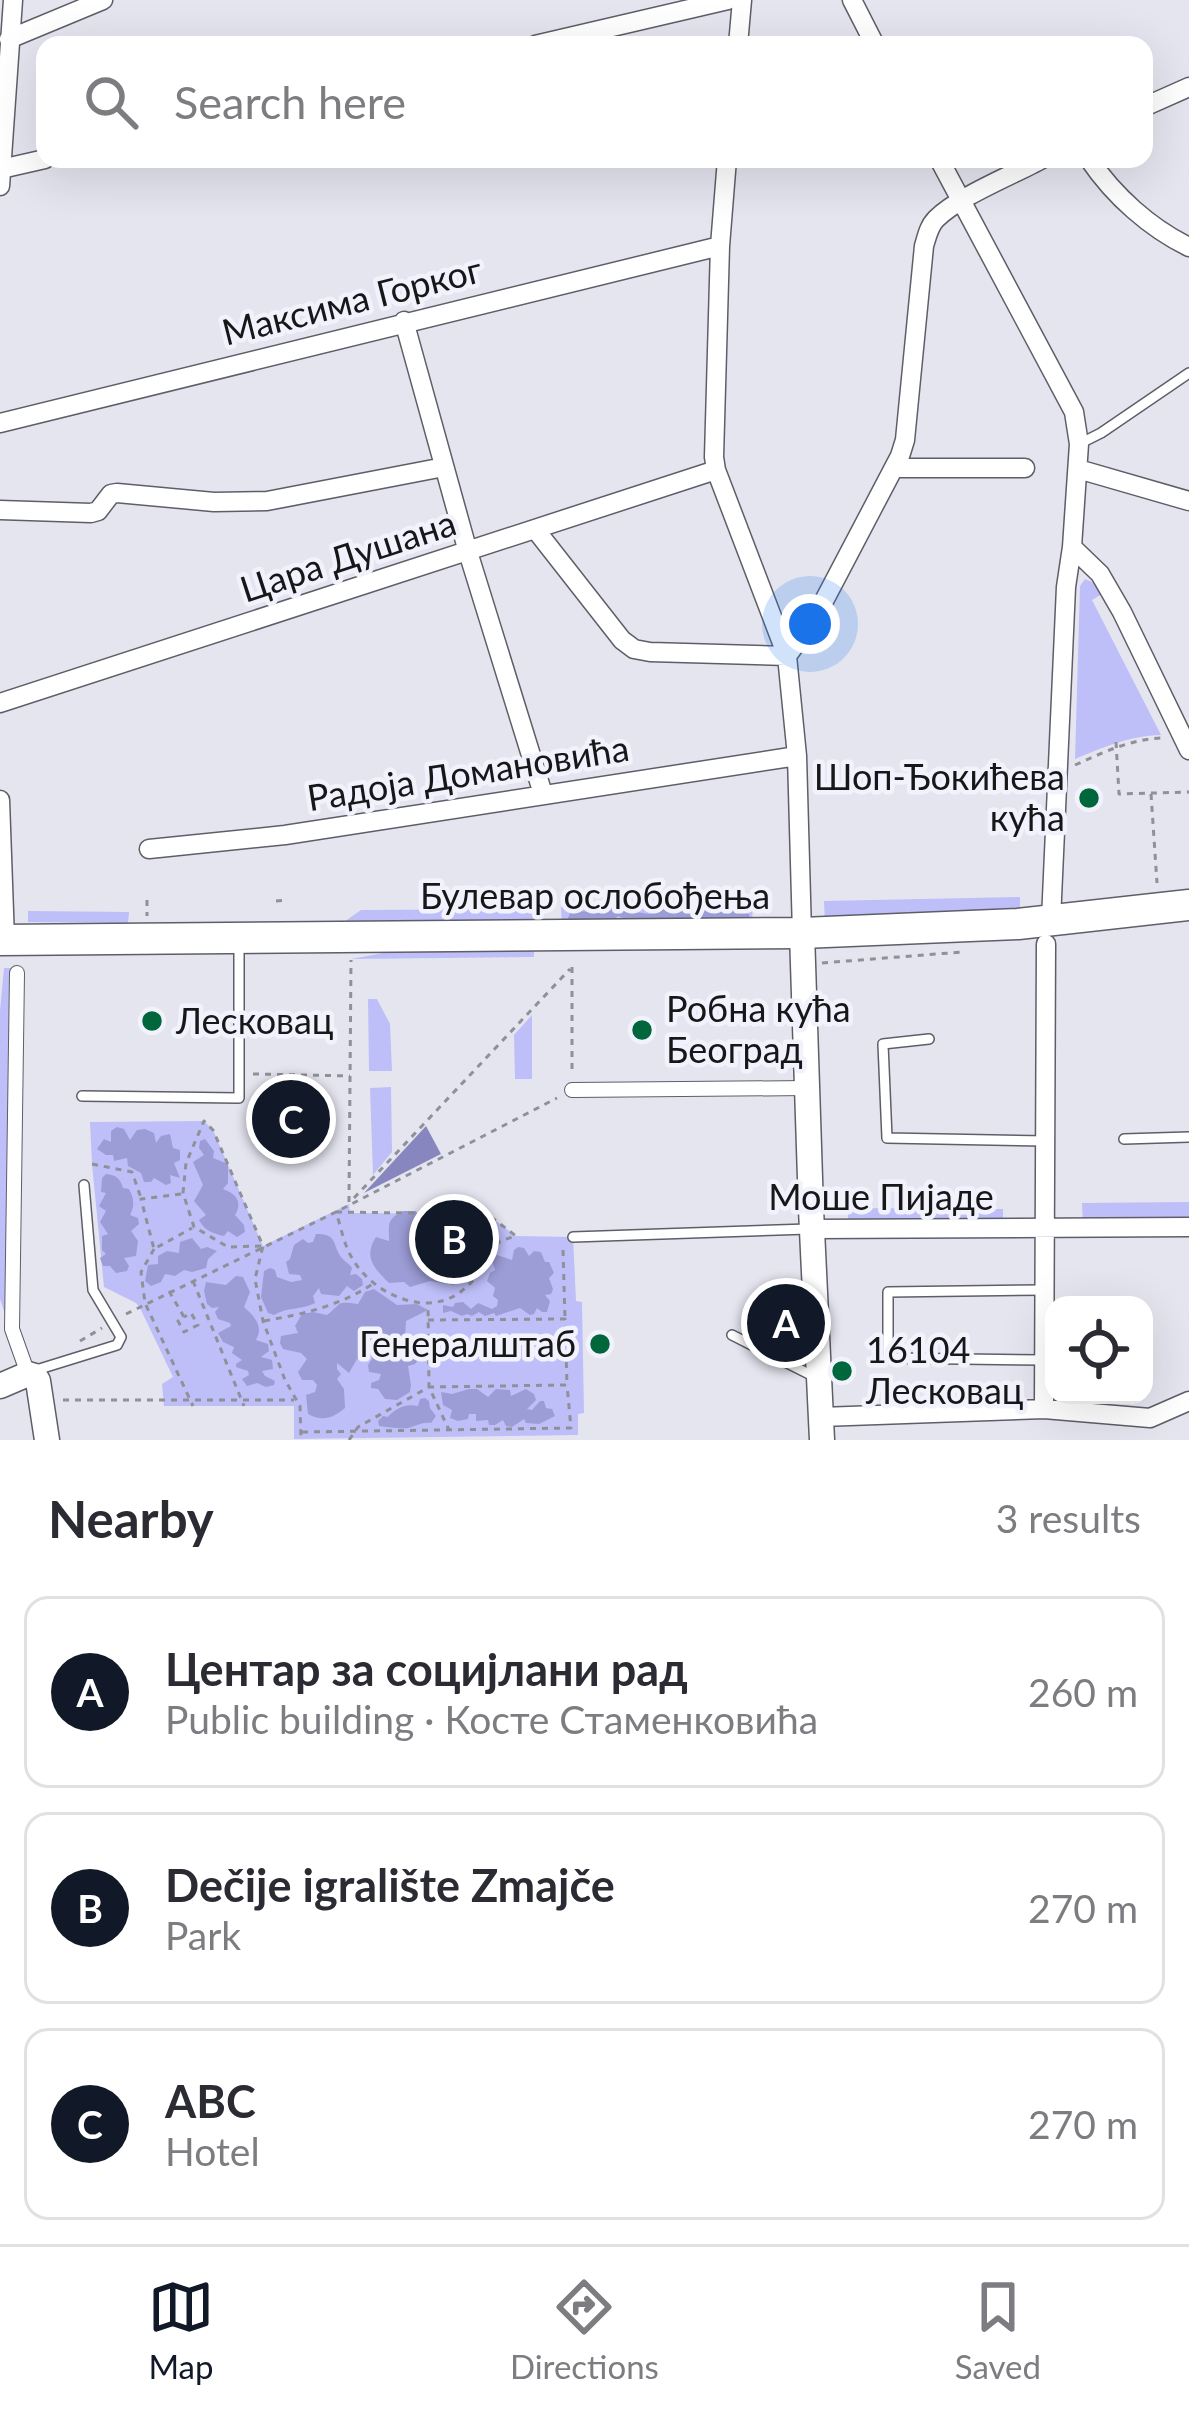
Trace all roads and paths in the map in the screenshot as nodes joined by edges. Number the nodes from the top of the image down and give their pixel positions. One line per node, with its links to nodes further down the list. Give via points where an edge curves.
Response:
1 (13, 0): 9 (street)
2 (103, 0): 9 (street)
3 (728, 0): 6 (street)
4 (742, 0): 7 (street)
5 (852, 0): 8 (street)
6 (574, 36)
7 (739, 36)
8 (870, 36)
9 (9, 39): 10 (street)
10 (3, 87): 18 (street)
11 (1189, 87): 12 (street)
12 (1153, 102)
13 (36, 161): 18 (street)
14 (727, 168): 21 (street)
15 (944, 168): 20 (street)
16 (1025, 168): 20 (street)
17 (1097, 168): 22 (street, via 1160,232)
18 (1, 170): 19 (street)
19 (0, 186)
20 (963, 201): 26 (street, via 1074,412); 28 (street, via 936,219 924,246)
21 (720, 245): 23 (street, Максима Горког); 31 (street)
22 (1189, 247)
23 (404, 321): 25 (street, Максима Горког); 27 (street)
24 (1189, 373): 26 (lane)
25 (0, 423)
26 (1079, 444): 30 (street)
27 (445, 467): 33 (street, via 267,501 117,493 91,514); 36 (street)
28 (896, 468): 29 (street); 37 (street)
29 (1025, 468)
30 (1078, 469): 32 (street); 35 (street)
31 (716, 470): 34 (street, Цара Душана); 37 (street)
32 (1189, 501)
33 (0, 510)
34 (535, 530): 36 (street, Цара Душана); 37 (street, via 634,649)
35 (1072, 547): 40 (street, via 1122,612); 42 (street)
36 (468, 552): 38 (street, Цара Душана); 45 (street)
37 (787, 656): 41 (street)
38 (0, 703)
39 (1116, 744): 40 (path, via 1144,739); 42 (path); 43 (path, via 1119,794)
40 (1187, 748)
41 (796, 756): 45 (street, Радоја Домановића); 55 (street)
42 (1056, 770): 54 (street)
43 (1150, 792): 44 (path); 48 (path)
44 (1189, 792)
45 (543, 794): 47 (street, Радоја Домановића)
46 (0, 800): 58 (street)
47 (149, 849)
48 (1157, 883)
49 (147, 900): 53 (path)
50 (288, 900): 51 (path)
51 (276, 901)
52 (1189, 905): 54 (main road, Булевар ослобођења)
53 (147, 926)
54 (1049, 932): 55 (main road, Булевар ослобођења, via 1018,924); 68 (street)
55 (802, 933): 56 (main road, Булевар ослобођења); 63 (street)
56 (357, 937): 57 (main road, Булевар ослобођења); 62 (path)
57 (239, 939): 58 (main road, Булевар ослобођења); 61 (lane)
58 (3, 940)
59 (17, 973): 100 (street)
60 (929, 1039): 68 (lane, via 883,1044 886,1138)
61 (239, 1074): 62 (path); 65 (lane, via 239,1098)
62 (350, 1076): 73 (path)
63 (807, 1088): 64 (street); 77 (street)
64 (572, 1090): 73 (path); 73 (path, via 572,967)
65 (82, 1096)
66 (1189, 1137): 67 (lane)
67 (1124, 1139)
68 (1046, 1142): 78 (street)
69 (92, 1164): 72 (path, via 132,1172)
70 (84, 1185): 95 (lane, via 93,1290)
71 (183, 1193): 72 (path); 75 (path); 80 (path, via 204,1121)
72 (141, 1199): 81 (path)
73 (349, 1204): 74 (path)
74 (336, 1213): 80 (path); 84 (path, via 351,1256); 87 (path, via 488,1214 516,1237 500,1240 480,1275 455,1296)
75 (194, 1227): 80 (path, via 228,1247); 81 (path)
76 (1189, 1227): 78 (street, Моше Пијаде)
77 (812, 1229): 78 (street, Моше Пијаде); 79 (lane, Моше Пијаде); 99 (street)
78 (1045, 1229): 85 (street)
79 (573, 1237)
80 (262, 1246): 83 (path); 94 (path, via 255,1280)
81 (154, 1249): 88 (path, via 141,1272)
82 (563, 1250): 92 (path)
83 (193, 1280): 86 (path); 89 (path)
84 (374, 1283): 87 (path); 94 (path, via 317,1311)
85 (1045, 1290): 98 (street); 98 (lane, via 888,1292 888,1358)
86 (169, 1291): 88 (path); 90 (path)
87 (428, 1302): 93 (path)
88 (145, 1303): 95 (path); 107 (path)
89 (206, 1312): 91 (path); 105 (path)
90 (184, 1317): 91 (path); 91 (path, via 184,1332 198,1325)
91 (194, 1318)
92 (565, 1319): 93 (path); 101 (path)
93 (428, 1320): 102 (path)
94 (262, 1321): 104 (path)
95 (113, 1322): 97 (path); 100 (lane, via 117,1345)
96 (732, 1335): 99 (lane)
97 (73, 1345)
98 (1044, 1360): 108 (street)
99 (820, 1379): 110 (street)
100 (11, 1382): 114 (street, via 35,1376)
101 (567, 1384): 102 (path); 109 (path)
102 (429, 1388): 111 (path); 113 (path)
103 (56, 1400): 107 (path)
104 (296, 1400): 105 (path); 112 (path)
105 (243, 1402): 107 (path)
106 (1189, 1402): 108 (street, via 1151,1426)
107 (192, 1403)
108 (1044, 1409): 110 (street)
109 (571, 1428): 111 (path); 117 (path)
110 (822, 1428)
111 (449, 1430): 113 (path)
112 (300, 1432): 113 (path); 115 (path)
113 (355, 1432): 116 (path)
114 (47, 1440)
115 (301, 1440)
116 (349, 1440)
117 (571, 1440)

